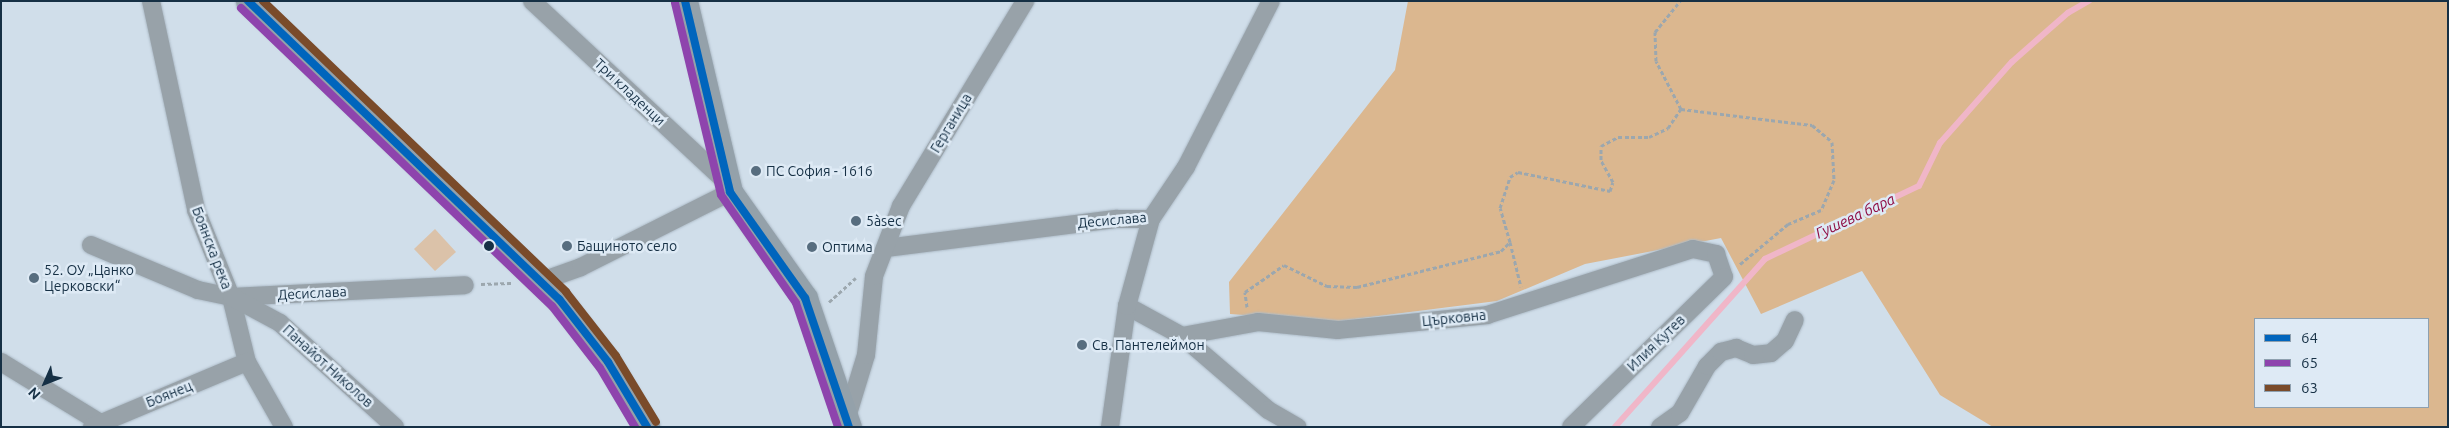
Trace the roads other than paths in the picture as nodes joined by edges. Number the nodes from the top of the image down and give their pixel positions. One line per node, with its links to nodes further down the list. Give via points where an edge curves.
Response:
1 (151, 1): 14 (street, Боянска река, via 196,210)
2 (248, 1): 12 (main road)
3 (532, 1): 7 (street, Три кладенци)
4 (685, 1): 7 (main road)
5 (1025, 1): 10 (street, Герганица, via 901,206)
6 (1271, 1): 8 (street, Десислава, via 1186,167)
7 (729, 188): 12 (street, via 581,267); 20 (main road, via 805,298)
8 (1151, 219): 10 (street, Десислава, via 1117,218); 15 (street)
9 (91, 245): 14 (street, Десислава, via 198,290)
10 (886, 248): 20 (street, Герганица, via 874,276 866,354)
11 (1724, 277): 17 (street, Църковна, via 1716,254 1693,249 1487,315 1338,330 1258,322); 27 (street, Илия Кутев)
12 (542, 281): 24 (main road, via 608,362)
13 (465, 285): 14 (street, Десислава)
14 (231, 297): 19 (street, Боянска река); 23 (street, Панайот Николов, via 280,323)
15 (1128, 306): 17 (street); 25 (street)
16 (1795, 320): 28 (street, via 1785,341 1771,352 1753,355 1736,348 1721,352 1680,413)
17 (1182, 336): 26 (street, via 1268,410)
18 (1, 362): 21 (street)
19 (247, 362): 21 (street, Боянец); 22 (street, Боянска река)
20 (848, 422)
21 (96, 424)
22 (284, 427)
23 (395, 427)
24 (647, 427)
25 (1110, 427)
26 (1297, 427)
27 (1571, 427)
28 (1660, 427)

